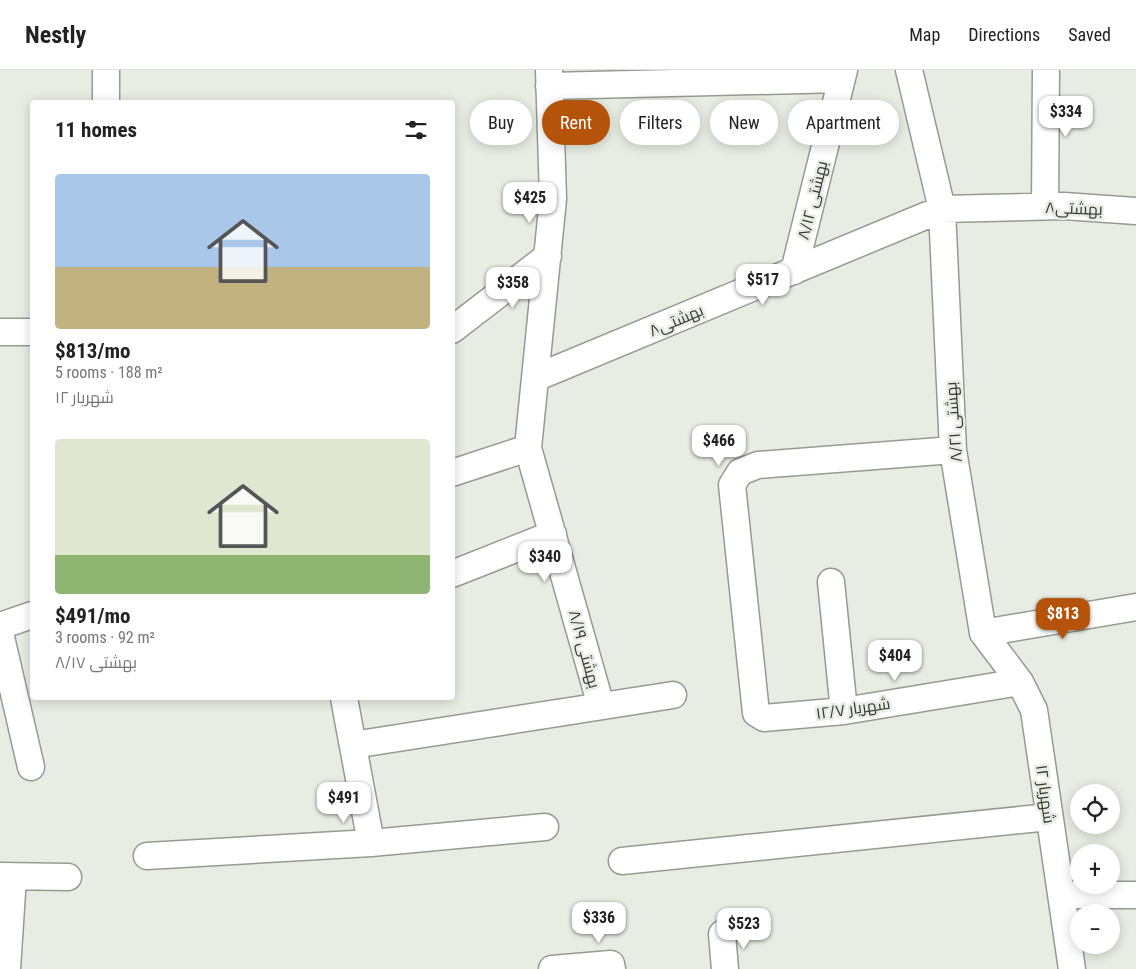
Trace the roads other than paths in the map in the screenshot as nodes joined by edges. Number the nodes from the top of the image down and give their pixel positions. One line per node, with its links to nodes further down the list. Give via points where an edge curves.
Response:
1 (106, 70): 6 (street)
2 (909, 70): 8 (street, بهشتی ۸/۲۱)
3 (1046, 70): 7 (street)
4 (843, 74): 5 (street); 11 (street, بهشتی ۸/۱۲)
5 (549, 78): 10 (street, via 553,199)
6 (106, 100)
7 (1044, 206): 8 (street, بهشتی۸); 9 (street, بهشتی۸)
8 (942, 209): 11 (street, بهشتی۸); 17 (street, بهشتی ۸/۲۱)
9 (1136, 211)
10 (548, 256): 12 (street); 15 (street)
11 (794, 271): 15 (street, بهشتی۸)
12 (455, 328)
13 (0, 332): 14 (street)
14 (30, 332)
15 (535, 378): 16 (street)
16 (528, 448): 18 (street); 19 (street, بهشتی ۸/۱۹)
17 (953, 450): 26 (street, بهشتی ۸/۲۱); 31 (street, شهریار ۱۲/۷, via 758,465 740,472 732,485 756,713 764,718)
18 (455, 472)
19 (553, 534): 20 (street); 30 (street, بهشتی ۸/۱۹)
20 (455, 573)
21 (830, 582): 31 (street)
22 (1136, 607): 26 (street)
23 (30, 616): 24 (street)
24 (0, 626)
25 (0, 633): 33 (street)
26 (983, 633): 27 (street, شهریار ۱۲)
27 (1020, 682): 31 (street, شهریار ۱۲/۷); 34 (street, شهریار ۱۲, via 1034,710)
28 (673, 695): 30 (street)
29 (344, 700): 32 (street)
30 (601, 706): 32 (street)
31 (844, 711)
32 (352, 745): 36 (street)
33 (31, 767)
34 (1050, 818): 38 (street); 41 (street, شهریار ۱۲)
35 (544, 827): 36 (street)
36 (371, 843): 37 (street)
37 (147, 856)
38 (622, 861)
39 (7, 876): 40 (street); 44 (street)
40 (68, 877)
41 (1061, 895): 42 (street); 48 (street, شهریار ۱۲)
42 (1136, 895)
43 (722, 934): 47 (street)
44 (7, 969)
45 (552, 969): 46 (street, via 611,964)
46 (612, 969)
47 (725, 969)
48 (1072, 969)

